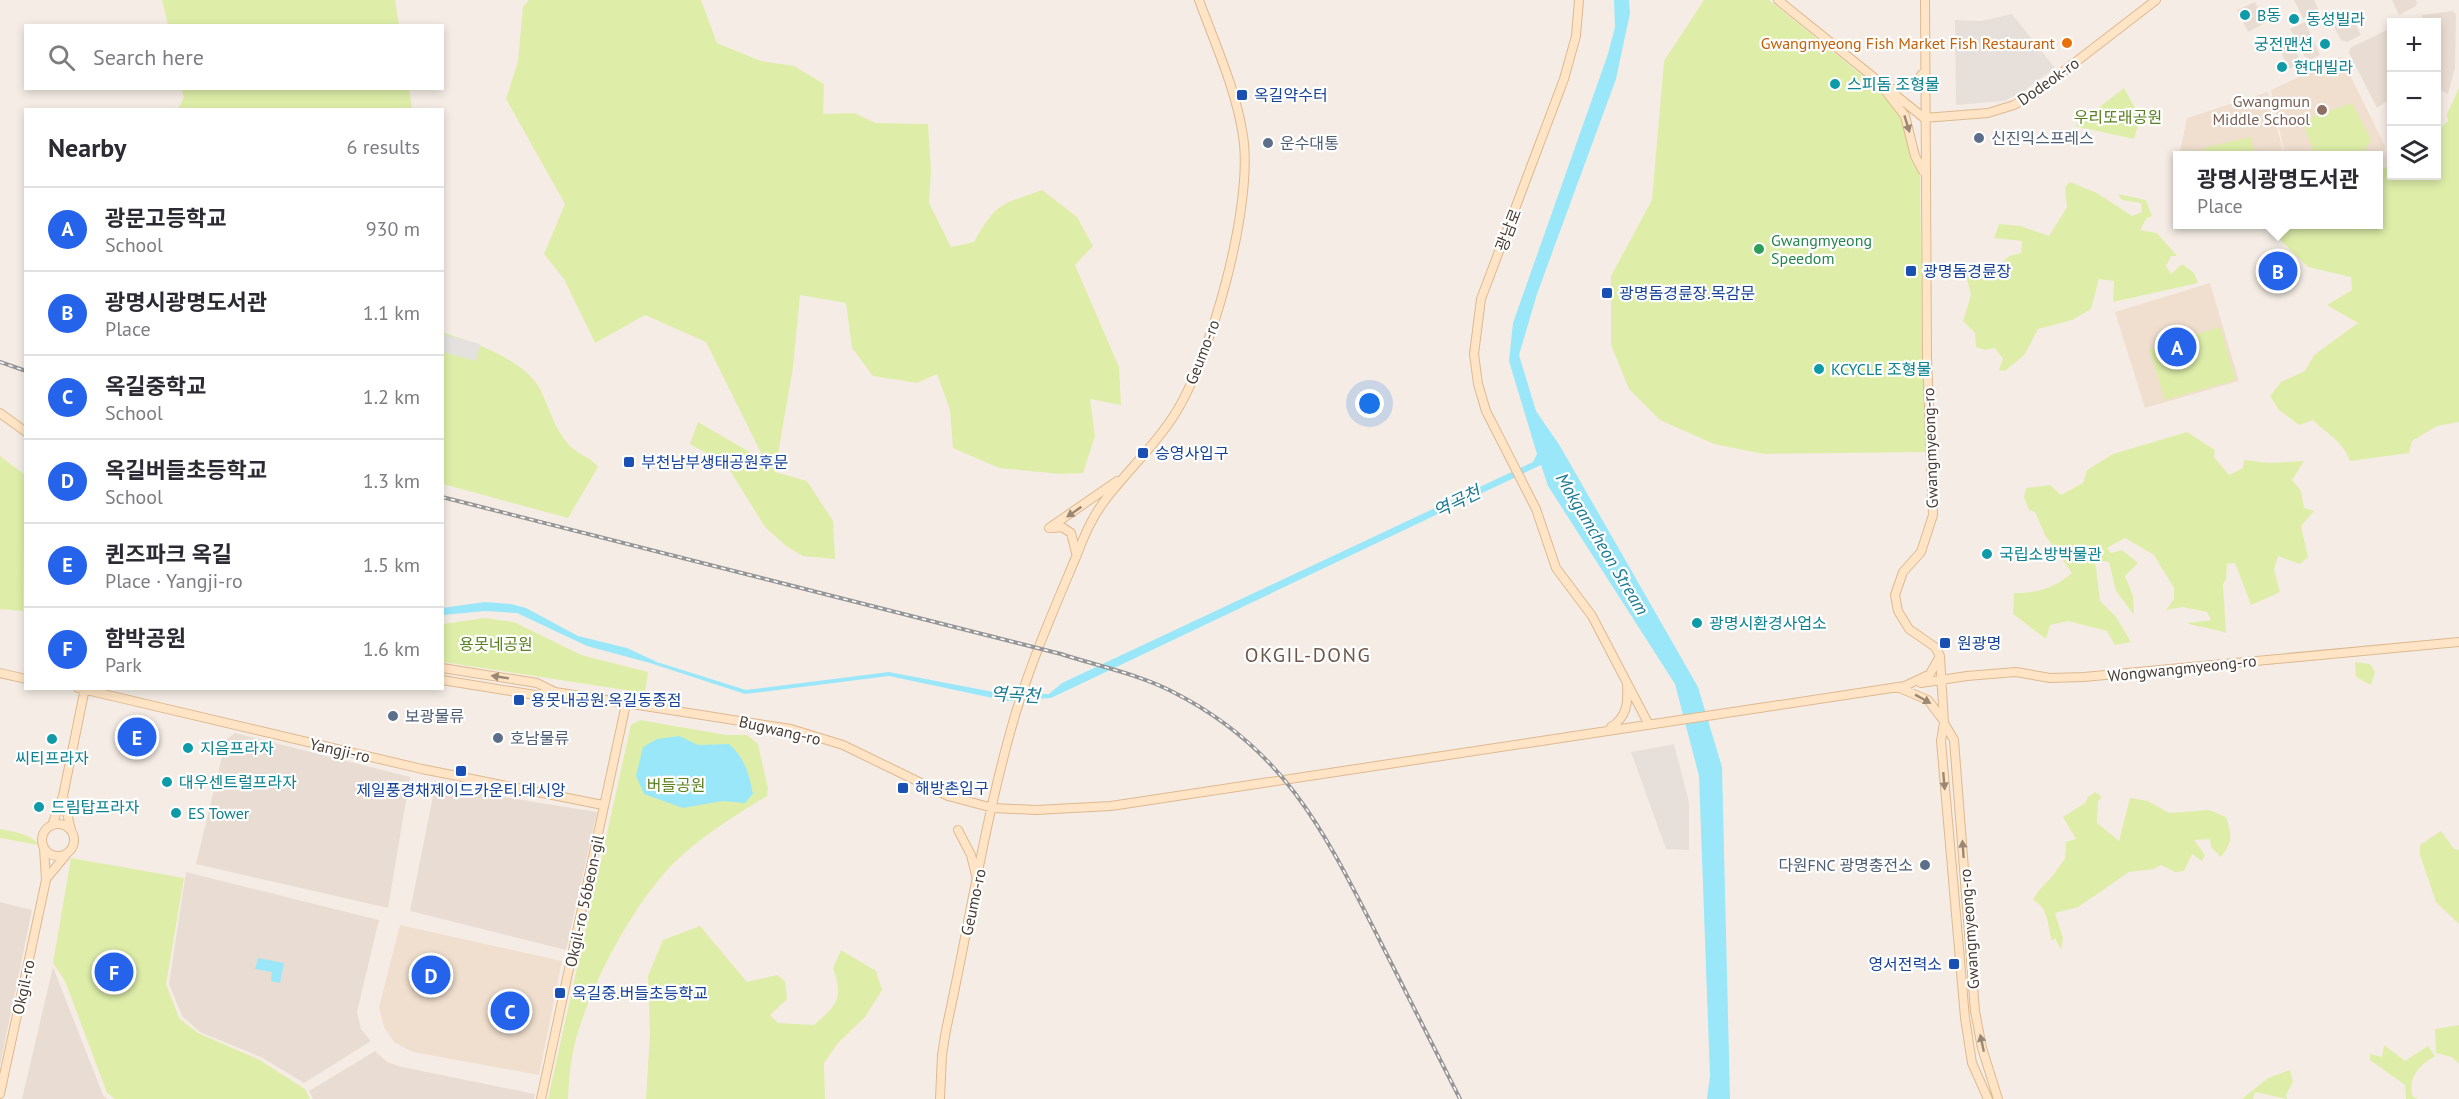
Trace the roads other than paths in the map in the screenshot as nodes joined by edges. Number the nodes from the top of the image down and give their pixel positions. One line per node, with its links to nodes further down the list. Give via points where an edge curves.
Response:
1 (1579, 0): 22 (main road, 광남로, via 1576,36 1564,79 1484,289 1474,354 1489,420 1536,510 1556,568 1592,616)
2 (1778, 0): 7 (main road)
3 (1925, 0): 6 (main road, Gwangmyeong-ro)
4 (2156, 0): 9 (main road, Dodeok-ro, via 2038,91 2014,105 1988,113)
5 (1199, 1): 13 (main road, Geumo-ro, via 1241,124 1245,159 1242,199 1216,316 1196,372 1175,414)
6 (1924, 68): 8 (main road, via 1916,83); 9 (main road, Gwangmyeong-ro)
7 (1879, 82): 8 (main road); 10 (main road, one-way to 10, via 1905,116 1915,156)
8 (1890, 90): 9 (main road)
9 (1924, 118): 10 (main road, Gwangmyeong-ro)
10 (1924, 172): 16 (main road, Gwangmyeong-ro, via 1933,515 1921,552 1903,572 1895,596 1898,611 1909,629 1935,647)
11 (0, 413): 12 (main road)
12 (24, 431)
13 (1131, 470): 14 (main road, Geumo-ro, via 1102,504); 14 (main road, one-way to 14, via 1049,528 1062,527 1071,533)
14 (1076, 556): 33 (main road, Geumo-ro, via 1017,708)
15 (2459, 642): 21 (main road, Wongwangmyeong-ro, via 2084,677 2050,678 2016,672)
16 (1940, 656): 21 (main road, Gwangmyeong-ro); 23 (main road, via 1930,674)
17 (444, 668): 26 (main road, Bugwang-ro, one-way to 17, via 537,683)
18 (0, 673): 19 (main road)
19 (24, 679)
20 (444, 680): 26 (main road, Bugwang-ro, via 534,695)
21 (1942, 680): 23 (main road, Wongwangmyeong-ro); 28 (main road, Gwangmyeong-ro)
22 (1627, 683): 29 (main road); 30 (main road, via 1625,712 1619,722)
23 (1901, 686): 28 (main road, one-way to 28, via 1928,700); 29 (main road, Wongwangmyeong-ro)
24 (83, 690): 31 (main road)
25 (87, 690): 32 (main road, Yangji-ro, via 422,769)
26 (555, 692): 27 (main road, Bugwang-ro)
27 (626, 704): 32 (main road, Okgil-ro 56beon-gil); 33 (main road, Bugwang-ro, via 791,729 843,746 948,796)
28 (1943, 721): 44 (main road, Gwangmyeong-ro, one-way to 44, via 1941,741 1965,1018 1972,1063); 45 (main road, Gwangmyeong-ro, one-way to 28, via 1975,1011 1954,740)
29 (1648, 723): 30 (main road, Wongwangmyeong-ro)
30 (1607, 729): 33 (main road, Bugwang-ro, via 1111,806)
31 (63, 796): 34 (main road); 35 (main road)
32 (603, 805): 42 (main road, Okgil-ro 56beon-gil)
33 (993, 808): 40 (main road, Geumo-ro)
34 (52, 825): 35 (main road); 37 (main road, via 43,836)
35 (71, 830): 38 (main road, via 74,840)
36 (958, 830): 40 (main road)
37 (44, 848): 38 (main road, via 52,855); 39 (main road, Okgil-ro)
38 (66, 854): 39 (main road, Okgil-ro)
39 (45, 879): 41 (main road, Okgil-ro)
40 (978, 880): 43 (main road, Geumo-ro, via 942,1055)
41 (0, 1094)
42 (541, 1099)
43 (940, 1099)
44 (1988, 1099)
45 (1998, 1099)

